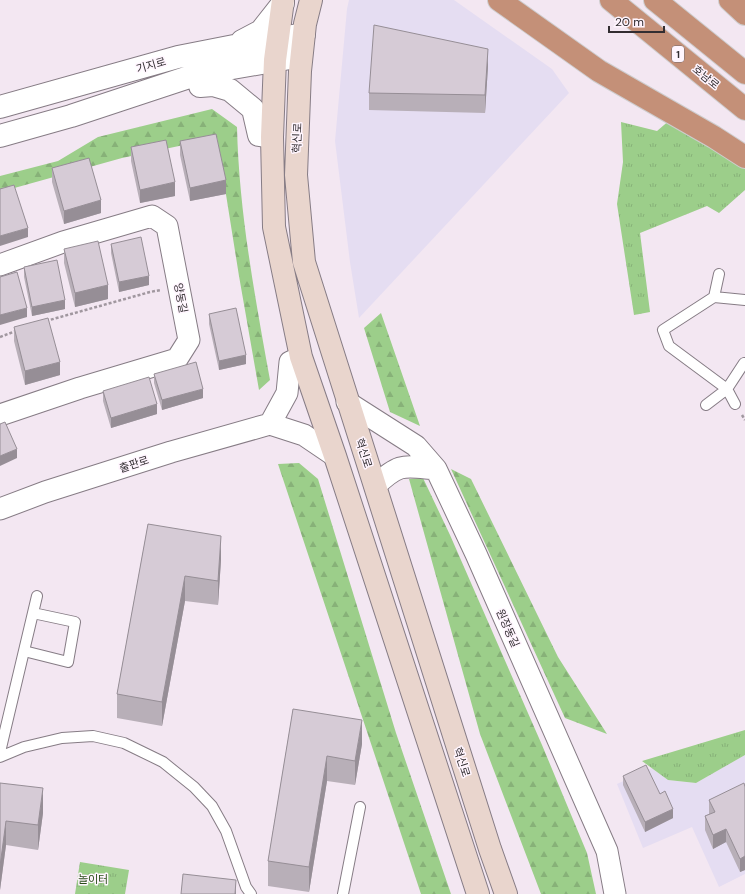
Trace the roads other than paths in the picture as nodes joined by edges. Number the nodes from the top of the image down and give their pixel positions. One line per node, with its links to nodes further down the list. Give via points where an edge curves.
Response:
1 (311, 0): 8 (main road, 혁신로)
2 (499, 0): 19 (highway, via 599,72)
3 (611, 0): 16 (highway, 호남로 / 1)
4 (655, 0): 13 (highway)
5 (730, 0): 7 (highway)
6 (283, 2): 9 (main road); 10 (street, via 261,31)
7 (745, 14)
8 (304, 34): 9 (street, 기지로); 11 (main road, 혁신로)
9 (278, 39): 10 (street, 기지로); 12 (main road)
10 (234, 46): 15 (street, 기지로, via 178,57)
11 (301, 56): 12 (street, 기지로); 27 (main road, 혁신로, via 296,175 304,262)
12 (275, 60): 14 (street, 기지로); 18 (main road)
13 (745, 73)
14 (198, 74): 17 (street, 기지로, via 71,116); 18 (street, via 200,86 213,85 230,90 253,109 259,135)
15 (0, 107)
16 (745, 109)
17 (0, 136)
18 (272, 137): 24 (main road, via 274,227)
19 (745, 157)
20 (0, 265): 30 (street, 양동길, via 63,242 152,216 167,226 189,340 177,360 80,388)
21 (718, 274): 22 (lane)
22 (714, 297): 23 (lane); 26 (lane, via 663,330 669,346)
23 (745, 300)
24 (301, 357): 31 (street, via 290,362 287,393); 32 (main road)
25 (744, 363): 26 (lane)
26 (727, 390): 28 (lane); 29 (lane)
27 (347, 402): 33 (street, 원장동길, via 416,446); 34 (main road, 혁신로)
28 (735, 404)
29 (706, 405)
30 (0, 415)
31 (270, 424): 32 (street, via 304,435); 35 (street, 출판로, via 163,454)
32 (335, 456): 44 (main road)
33 (436, 469): 34 (street, via 403,466); 46 (street, 원장동길, via 607,851)
34 (375, 486): 45 (main road, 혁신로)
35 (0, 509)
36 (37, 596): 37 (lane)
37 (33, 613): 38 (lane); 38 (lane, via 75,622 68,662)
38 (24, 651): 39 (lane)
39 (0, 752)
40 (0, 757): 42 (lane, via 32,745 62,738 93,736 124,743 163,762 194,787 212,806 226,830 246,887)
41 (360, 808): 43 (lane)
42 (251, 894)
43 (343, 894)
44 (478, 894)
45 (506, 894)
46 (615, 894)

